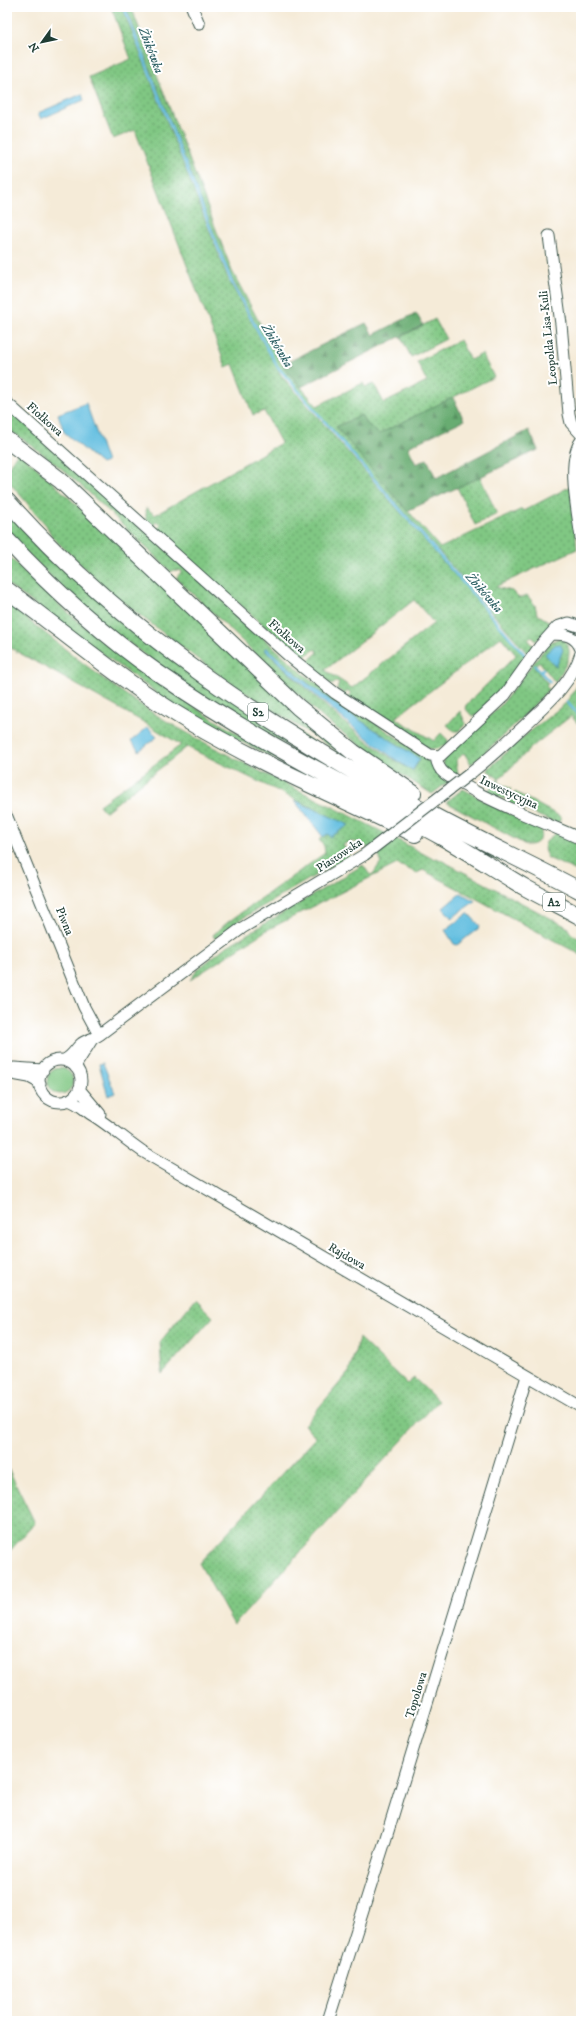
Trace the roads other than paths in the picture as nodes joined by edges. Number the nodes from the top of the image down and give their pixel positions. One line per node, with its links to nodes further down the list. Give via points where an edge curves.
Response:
1 (192, 7): 2 (street)
2 (199, 24)
3 (549, 236): 5 (street, Leopolda Lisa-Kuli, via 561,324 569,414 571,423)
4 (7, 403): 16 (street, Fiołkowa, via 334,693)
5 (581, 434)
6 (7, 440): 19 (highway, via 60,480 273,685 324,729 420,798 530,859)
7 (581, 441): 9 (street, via 574,464)
8 (7, 501): 19 (highway, S2, via 39,537 94,589 152,637 225,690 273,722 420,809)
9 (581, 538)
10 (7, 540): 20 (highway, S2, via 82,613 129,651 187,692 279,748 460,847)
11 (7, 590): 20 (highway, via 135,687 200,728 482,869)
12 (581, 627): 13 (street, via 574,623 564,624 557,627)
13 (552, 634): 14 (street, via 572,637); 16 (street, via 540,646 505,695)
14 (581, 649)
15 (579, 658): 23 (street, Piastowska, bridge, via 564,686 551,700 472,772 364,855 236,932)
16 (436, 757): 18 (street, Inwestycyjna, via 444,772 462,785 508,809)
17 (7, 817): 23 (street, Piwna)
18 (581, 839)
19 (544, 871): 21 (highway, S2)
20 (526, 888): 22 (highway, A2)
21 (581, 891)
22 (581, 917)
23 (95, 1038): 24 (street, Piastowska, via 83,1042); 25 (street, Piastowska)
24 (64, 1060): 25 (street); 26 (street, via 52,1062)
25 (76, 1068): 29 (street, via 80,1076)
26 (43, 1070): 27 (street, via 14,1068); 28 (street)
27 (7, 1073): 28 (street, via 29,1077)
28 (40, 1083): 30 (street, via 43,1092 50,1098)
29 (79, 1089): 30 (street); 31 (street, Rajdowa)
30 (68, 1100): 31 (street, Rajdowa)
31 (105, 1122): 32 (street, Rajdowa, via 142,1151)
32 (527, 1376): 33 (street, Rajdowa); 34 (street, Topolowa, via 386,1841)
33 (581, 1407)
34 (328, 2021)

